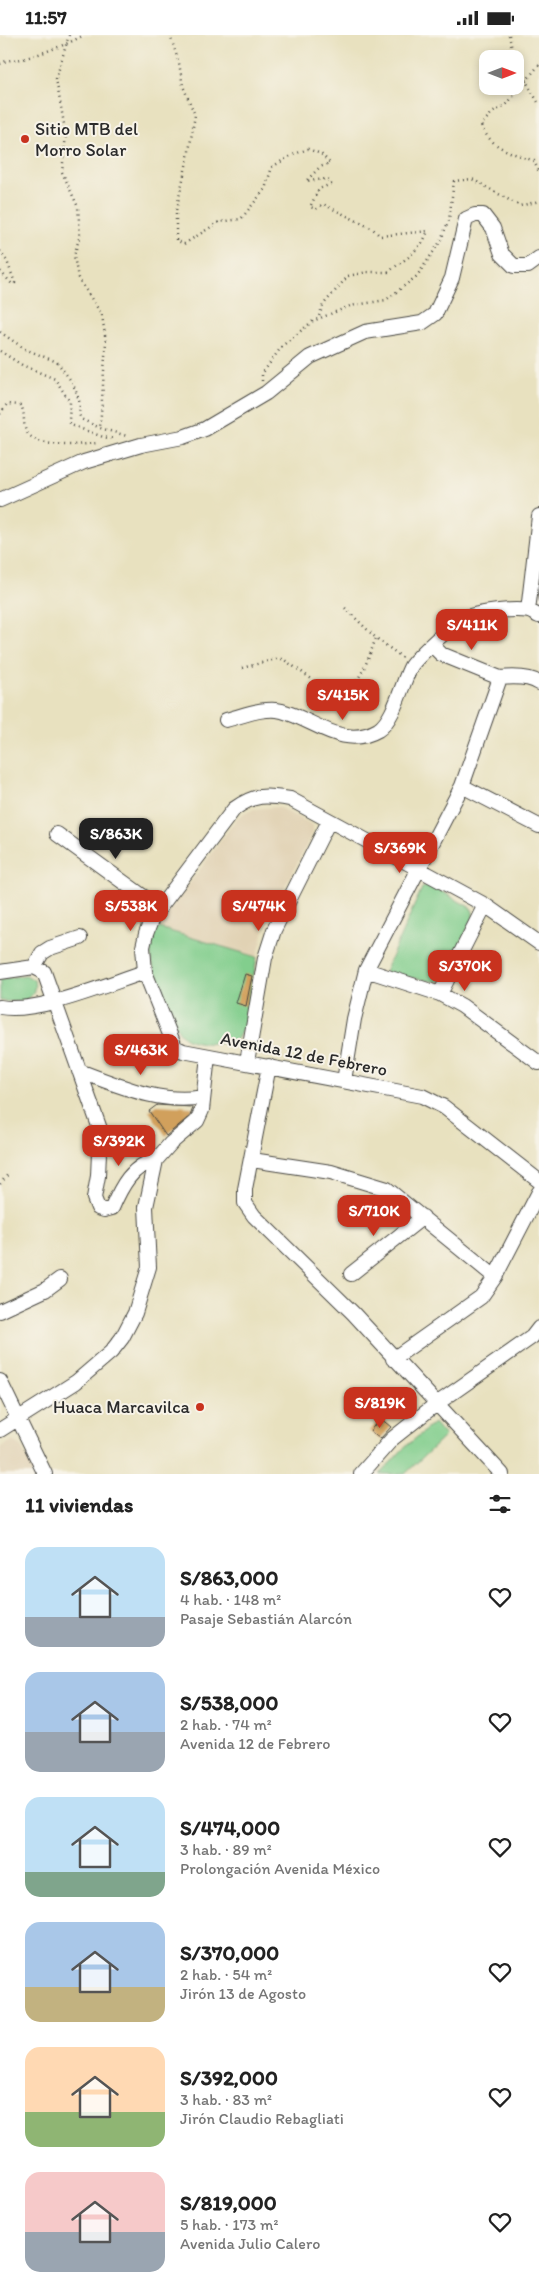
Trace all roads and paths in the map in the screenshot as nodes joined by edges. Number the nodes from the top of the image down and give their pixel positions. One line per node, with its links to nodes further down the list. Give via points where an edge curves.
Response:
1 (69, 35): 5 (path)
2 (84, 35): 5 (path)
3 (170, 35): 17 (path, via 194,115 176,211 176,240 184,243 218,222 241,219 265,189 272,167 308,149 321,154 330,163 320,167 306,181 326,179 331,184 319,189 310,207 316,209 323,204 373,229 380,236 428,231 410,256 388,272 348,276 323,305)
4 (510, 35): 6 (path)
5 (67, 44): 7 (path, via 24,59 6,59); 22 (path, via 56,79 66,135 62,172 78,207 80,235 74,256 78,279 102,315 106,342)
6 (512, 50)
7 (0, 64)
8 (539, 65): 10 (path)
9 (524, 76): 10 (path)
10 (527, 81): 11 (path); 12 (path, via 507,104 481,125 494,145 534,161)
11 (539, 104)
12 (539, 172)
13 (539, 201): 17 (path, via 520,206 472,179 454,181 449,220 440,242 417,276 386,300 350,306)
14 (0, 251): 16 (path, via 15,283 12,284)
15 (539, 258): 20 (street, via 528,266 514,266 502,254 493,228 483,215 466,219 452,278 435,314 422,323 365,332 310,357)
16 (0, 271)
17 (318, 319): 20 (path, via 282,347 262,374)
18 (0, 332): 22 (path, via 25,349 57,362 77,393 81,419)
19 (0, 351): 23 (path, via 55,379 70,402 71,425)
20 (260, 396): 25 (street, via 205,429 184,437)
21 (0, 414): 24 (path, via 7,404 21,405 25,429 31,437 52,445)
22 (100, 428): 25 (path, via 131,437)
23 (118, 439)
24 (105, 443)
25 (141, 445): 26 (street, via 84,462)
26 (0, 500)
27 (539, 516): 29 (street)
28 (345, 608): 30 (path)
29 (534, 614): 31 (street, via 498,611 464,618)
30 (376, 639): 32 (path); 33 (path, via 359,678 349,690 340,693 332,693 283,659)
31 (432, 645): 32 (street); 34 (street, via 441,654)
32 (412, 665): 36 (street, via 389,717 381,728 368,735 338,735 281,710)
33 (242, 668)
34 (500, 678): 35 (street); 37 (street)
35 (538, 680)
36 (226, 720)
37 (462, 786): 39 (street); 41 (street)
38 (329, 821): 41 (street, Avenida 12 de Febrero); 43 (street, Avenida 12 de Febrero, via 290,799 268,795 244,802 234,809); 54 (street, via 274,931 258,994)
39 (539, 826)
40 (57, 834): 43 (street)
41 (418, 870): 42 (street, Avenida 12 de Febrero); 47 (street)
42 (485, 905): 45 (street, Avenida 12 de Febrero); 50 (street)
43 (159, 908): 49 (street, Avenida 12 de Febrero, via 146,933 143,947)
44 (80, 938): 46 (street, via 42,953)
45 (539, 943)
46 (34, 967): 48 (street); 51 (street, via 44,972)
47 (366, 970): 50 (street); 58 (street)
48 (0, 972)
49 (145, 972): 51 (street); 53 (street, Avenida 12 de Febrero, via 175,1047)
50 (440, 994): 55 (street, via 462,1006)
51 (53, 1001): 52 (street, via 14,1008); 57 (street)
52 (0, 1007)
53 (208, 1056): 54 (street, Avenida 12 de Febrero); 59 (street)
54 (247, 1062): 56 (street, Avenida 12 de Febrero)
55 (539, 1063)
56 (269, 1066): 58 (street, Avenida 12 de Febrero); 61 (street)
57 (80, 1071): 59 (street, via 161,1097 188,1100); 60 (street, via 100,1129 94,1201 100,1210 112,1208 122,1185 134,1171)
58 (344, 1081): 63 (street, Avenida 12 de Febrero, via 422,1096 444,1107)
59 (202, 1097): 60 (street, via 202,1110 197,1121)
60 (156, 1160): 75 (street, via 146,1207 149,1267 135,1313 122,1338 111,1352 76,1382)
61 (252, 1160): 66 (street, via 367,1181 387,1189); 72 (street, via 245,1203 254,1216 353,1313)
62 (9, 1173): 64 (path)
63 (539, 1181)
64 (0, 1184)
65 (539, 1191): 68 (street)
66 (423, 1217): 67 (street); 68 (street)
67 (351, 1274)
68 (495, 1277): 72 (street, via 481,1297)
69 (60, 1279): 70 (street, via 45,1290)
70 (0, 1311)
71 (537, 1336): 74 (street)
72 (393, 1359): 74 (street)
73 (0, 1381): 75 (street)
74 (435, 1405): 77 (street, via 392,1439); 79 (street)
75 (19, 1419): 76 (street); 78 (street)
76 (0, 1429)
77 (362, 1473)
78 (45, 1474)
79 (502, 1474)

